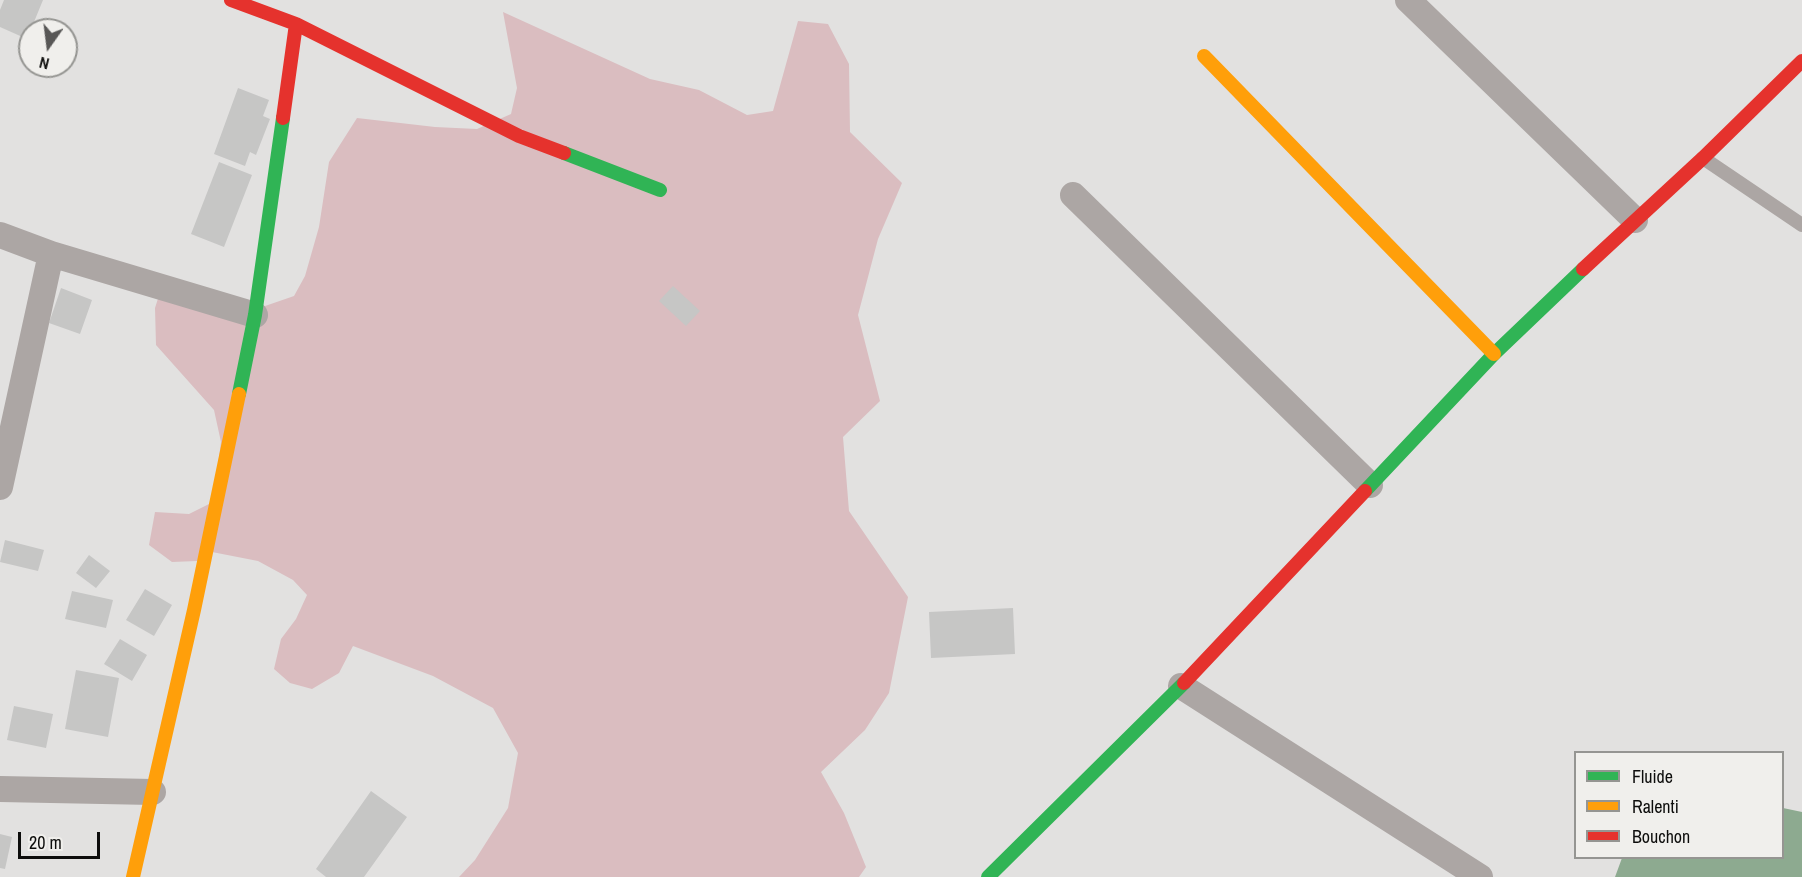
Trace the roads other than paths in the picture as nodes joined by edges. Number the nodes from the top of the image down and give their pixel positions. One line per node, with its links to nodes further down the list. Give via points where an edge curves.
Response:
1 (231, 0): 3 (street)
2 (1408, 0): 9 (street)
3 (296, 24): 7 (street, via 519,136); 13 (street)
4 (1204, 56): 14 (street)
5 (1802, 61): 6 (street)
6 (1703, 158): 9 (street); 10 (lane)
7 (660, 190)
8 (1073, 195): 15 (street)
9 (1635, 220): 14 (street)
10 (1802, 225)
11 (0, 235): 12 (street)
12 (51, 254): 13 (street); 16 (street)
13 (255, 315): 19 (street)
14 (1494, 354): 15 (street)
15 (1370, 485): 17 (street)
16 (0, 487)
17 (1182, 686): 20 (street); 22 (street)
18 (0, 789): 19 (street)
19 (153, 792): 21 (street)
20 (993, 876)
21 (133, 877)
22 (1480, 877)

